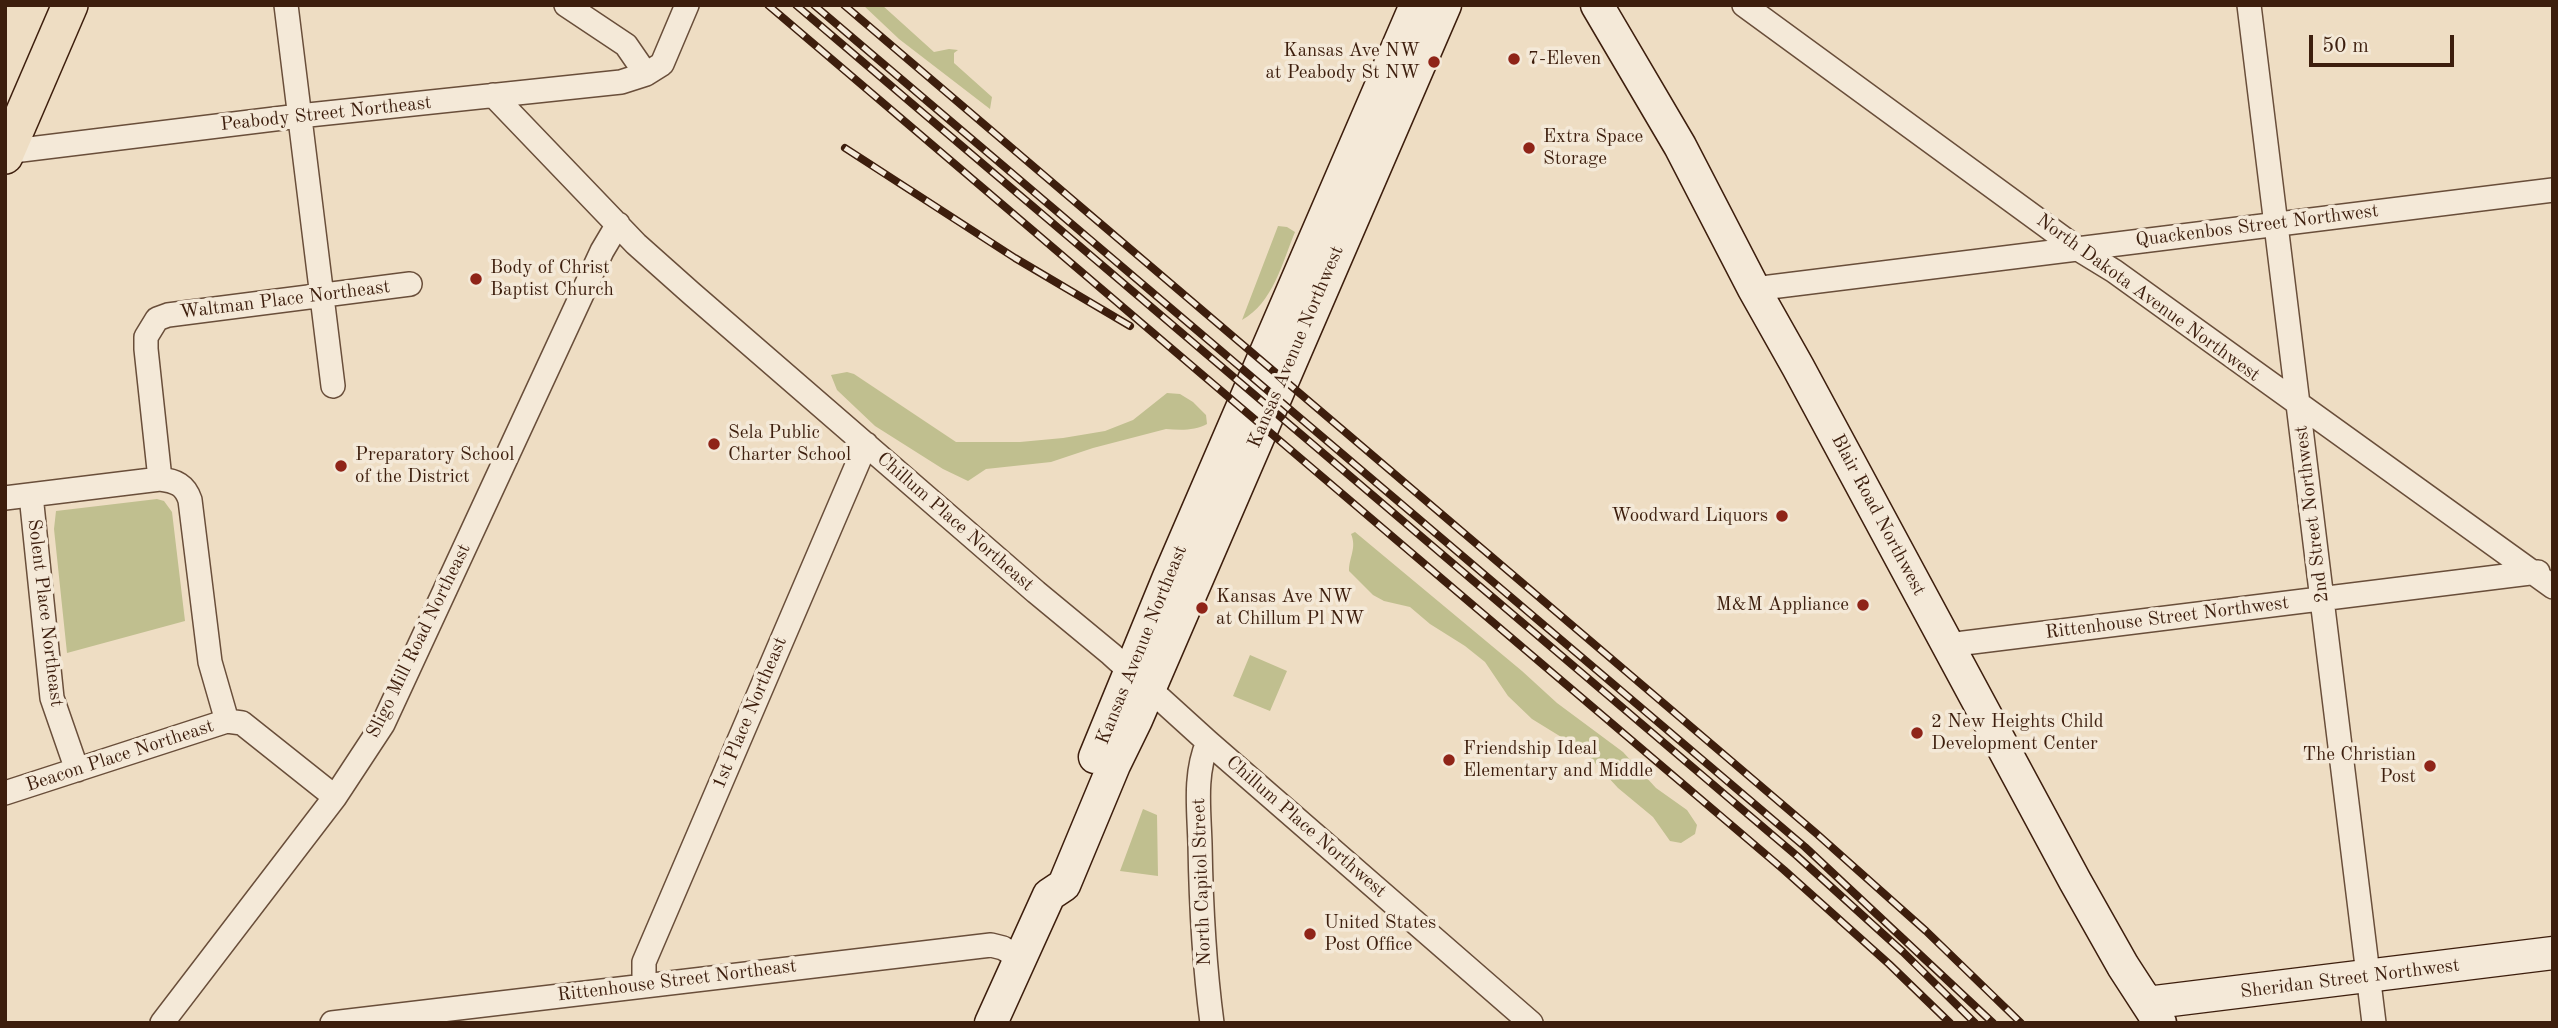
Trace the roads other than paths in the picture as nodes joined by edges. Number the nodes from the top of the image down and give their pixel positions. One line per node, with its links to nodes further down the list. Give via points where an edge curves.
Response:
1 (70, 5): 13 (main road)
2 (286, 5): 12 (street)
3 (566, 5): 10 (street, via 626,45)
4 (687, 5): 10 (street, via 662,64)
5 (1416, 5): 22 (street, Kansas Avenue Northwest)
6 (1445, 5): 32 (street, Kansas Avenue Northwest)
7 (1598, 5): 19 (street, Blair Road Northwest, via 1680,146)
8 (1744, 5): 17 (street, North Dakota Avenue Northwest)
9 (2249, 5): 16 (street, 2nd Street Northwest)
10 (646, 74): 11 (street, Peabody Street Northeast, via 610,84)
11 (493, 95): 12 (street, Peabody Street Northeast); 15 (street, Chillum Place Northeast)
12 (299, 116): 13 (street, Peabody Street Northeast); 20 (street)
13 (6, 153)
14 (2553, 190): 16 (street, Quackenbos Street Northwest)
15 (618, 224): 24 (street, Chillum Place Northeast); 37 (street, Sligo Mill Road Northeast, via 383,724)
16 (2276, 224): 17 (street, Quackenbos Street Northwest); 23 (street, 2nd Street Northwest)
17 (2078, 249): 19 (street, Quackenbos Street Northwest); 23 (street, North Dakota Avenue Northwest)
18 (410, 284): 20 (street, Waltman Place Northeast)
19 (1754, 289): 31 (street, Blair Road Northwest)
20 (322, 295): 21 (street); 25 (street, Waltman Place Northeast, via 157,319 146,337 146,349)
21 (333, 386)
22 (1247, 396): 32 (street, Kansas Avenue Northeast)
23 (2298, 406): 28 (street, North Dakota Avenue Northwest); 30 (street, 2nd Street Northwest)
24 (866, 444): 32 (street, Chillum Place Northeast); 41 (street, 1st Place Northeast, via 644,962)
25 (160, 479): 26 (street); 33 (street, via 180,484 191,500 210,662)
26 (31, 495): 27 (street); 35 (street, Solent Place Northeast, via 52,698)
27 (5, 498)
28 (2542, 572): 29 (street, North Dakota Avenue Northwest); 30 (street, Rittenhouse Street Northwest)
29 (2553, 587)
30 (2322, 599): 31 (street, Rittenhouse Street Northwest); 40 (street, 2nd Street Northwest)
31 (1948, 645): 42 (street, Blair Road Northwest, via 2075,881)
32 (1140, 680): 34 (street, Chillum Place Northeast); 39 (street, Kansas Avenue Northeast, via 1114,765 1064,885 1049,895)
33 (228, 721): 35 (street, Beacon Place Northeast); 37 (street, Beacon Place Northeast, via 242,723)
34 (1208, 742): 46 (street, North Capitol Street, via 1198,792 1202,920); 47 (street, Chillum Place Northwest)
35 (77, 770): 36 (street, Beacon Place Northeast)
36 (5, 793)
37 (335, 797): 43 (street, Sligo Mill Road Northeast)
38 (2553, 953): 40 (street, Sheridan Street Northwest)
39 (1019, 958): 41 (street, Rittenhouse Street Northeast, via 991,945); 45 (street, Kansas Avenue Northeast)
40 (2368, 976): 42 (street, Sheridan Street Northwest); 48 (street, 2nd Street Northwest)
41 (644, 985): 44 (street, Rittenhouse Street Northeast)
42 (2153, 1013)
43 (162, 1023)
44 (332, 1023)
45 (990, 1023)
46 (1212, 1023)
47 (1531, 1023)
48 (2374, 1023)

